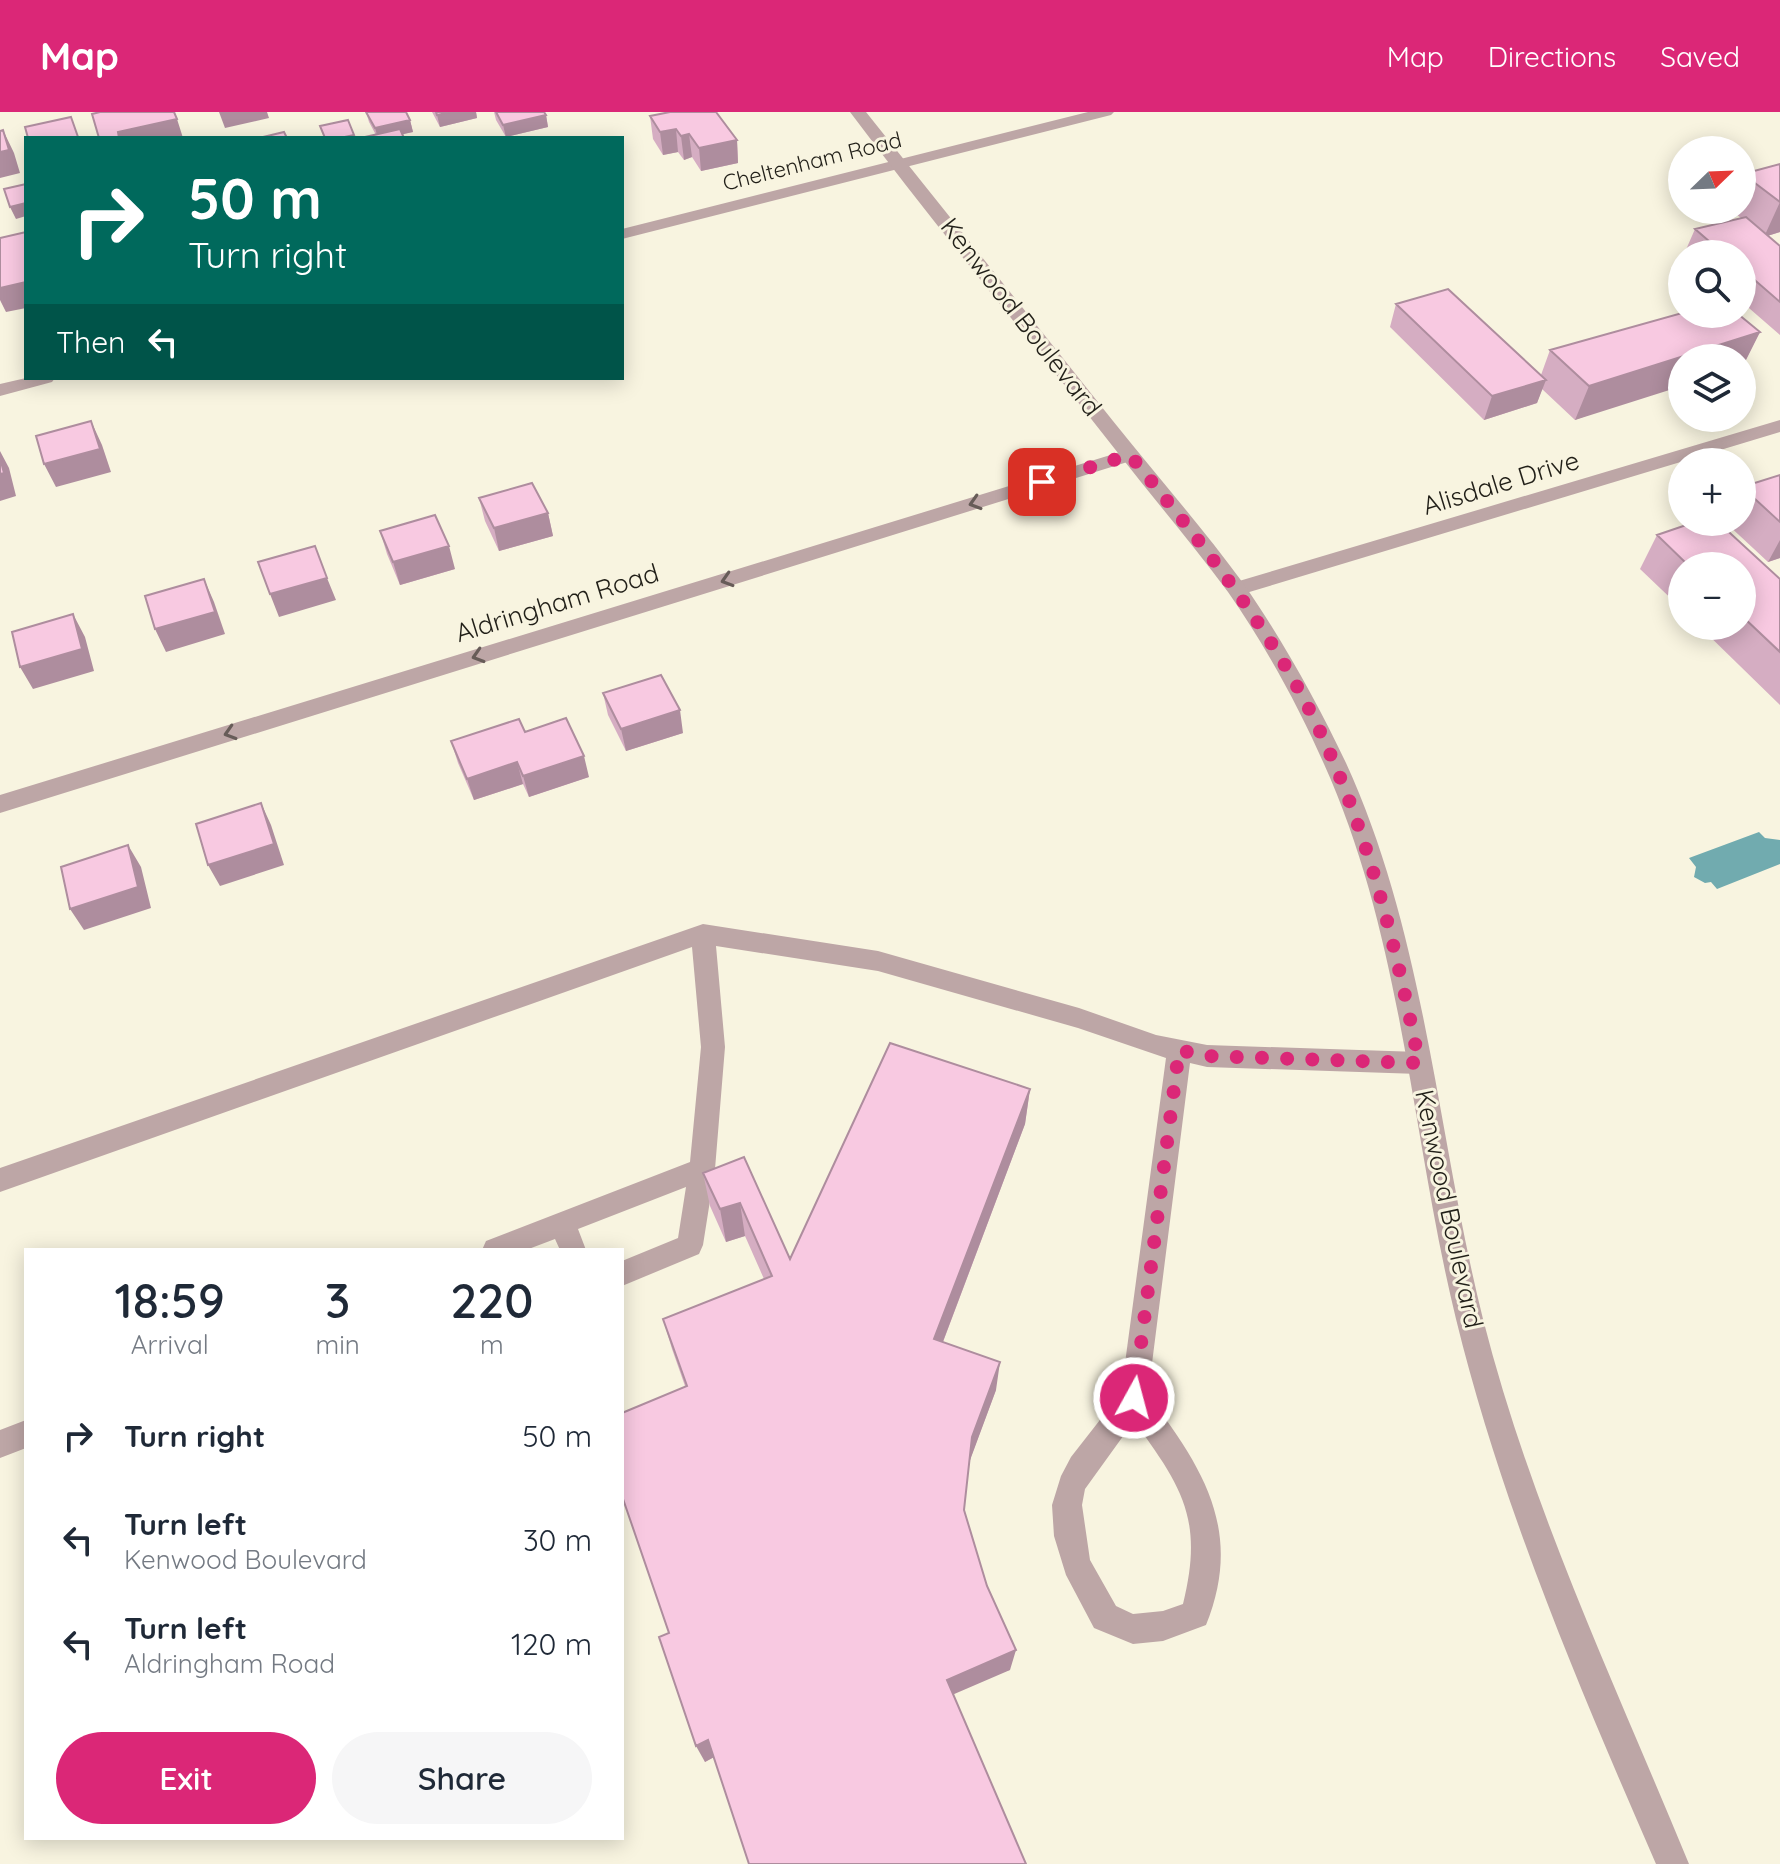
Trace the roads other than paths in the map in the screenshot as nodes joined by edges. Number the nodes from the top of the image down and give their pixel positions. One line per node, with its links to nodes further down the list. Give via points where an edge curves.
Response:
1 (858, 112): 3 (street, Kenwood Boulevard)
2 (1106, 112): 3 (street, Cheltenham Road)
3 (900, 163): 4 (street, Cheltenham Road); 8 (street, Kenwood Boulevard)
4 (624, 233)
5 (38, 380): 6 (street)
6 (0, 390)
7 (1780, 426): 9 (street, Alisdale Drive)
8 (1130, 455): 9 (street, Kenwood Boulevard); 10 (street, Aldringham Road, one-way to 10)
9 (1236, 589): 13 (street, Kenwood Boulevard, via 1280,656 1344,786 1375,872)
10 (0, 804)
11 (703, 934): 12 (street, via 878,961); 14 (street, via 713,1047); 15 (street)
12 (1179, 1050): 13 (street, via 1207,1056); 20 (street)
13 (1419, 1063): 23 (street, Kenwood Boulevard, via 1473,1333 1530,1518 1599,1698)
14 (702, 1169): 16 (street); 19 (street, via 690,1245)
15 (0, 1180)
16 (563, 1224): 17 (street); 18 (street)
17 (500, 1248)
18 (572, 1248)
19 (624, 1273)
20 (1134, 1398): 20 (street, via 1081,1467 1067,1505 1069,1536 1087,1589 1105,1617 1133,1629 1163,1626 1195,1614 1206,1550 1204,1510 1192,1478)
21 (24, 1435): 22 (street)
22 (0, 1444)
23 (1673, 1864)

